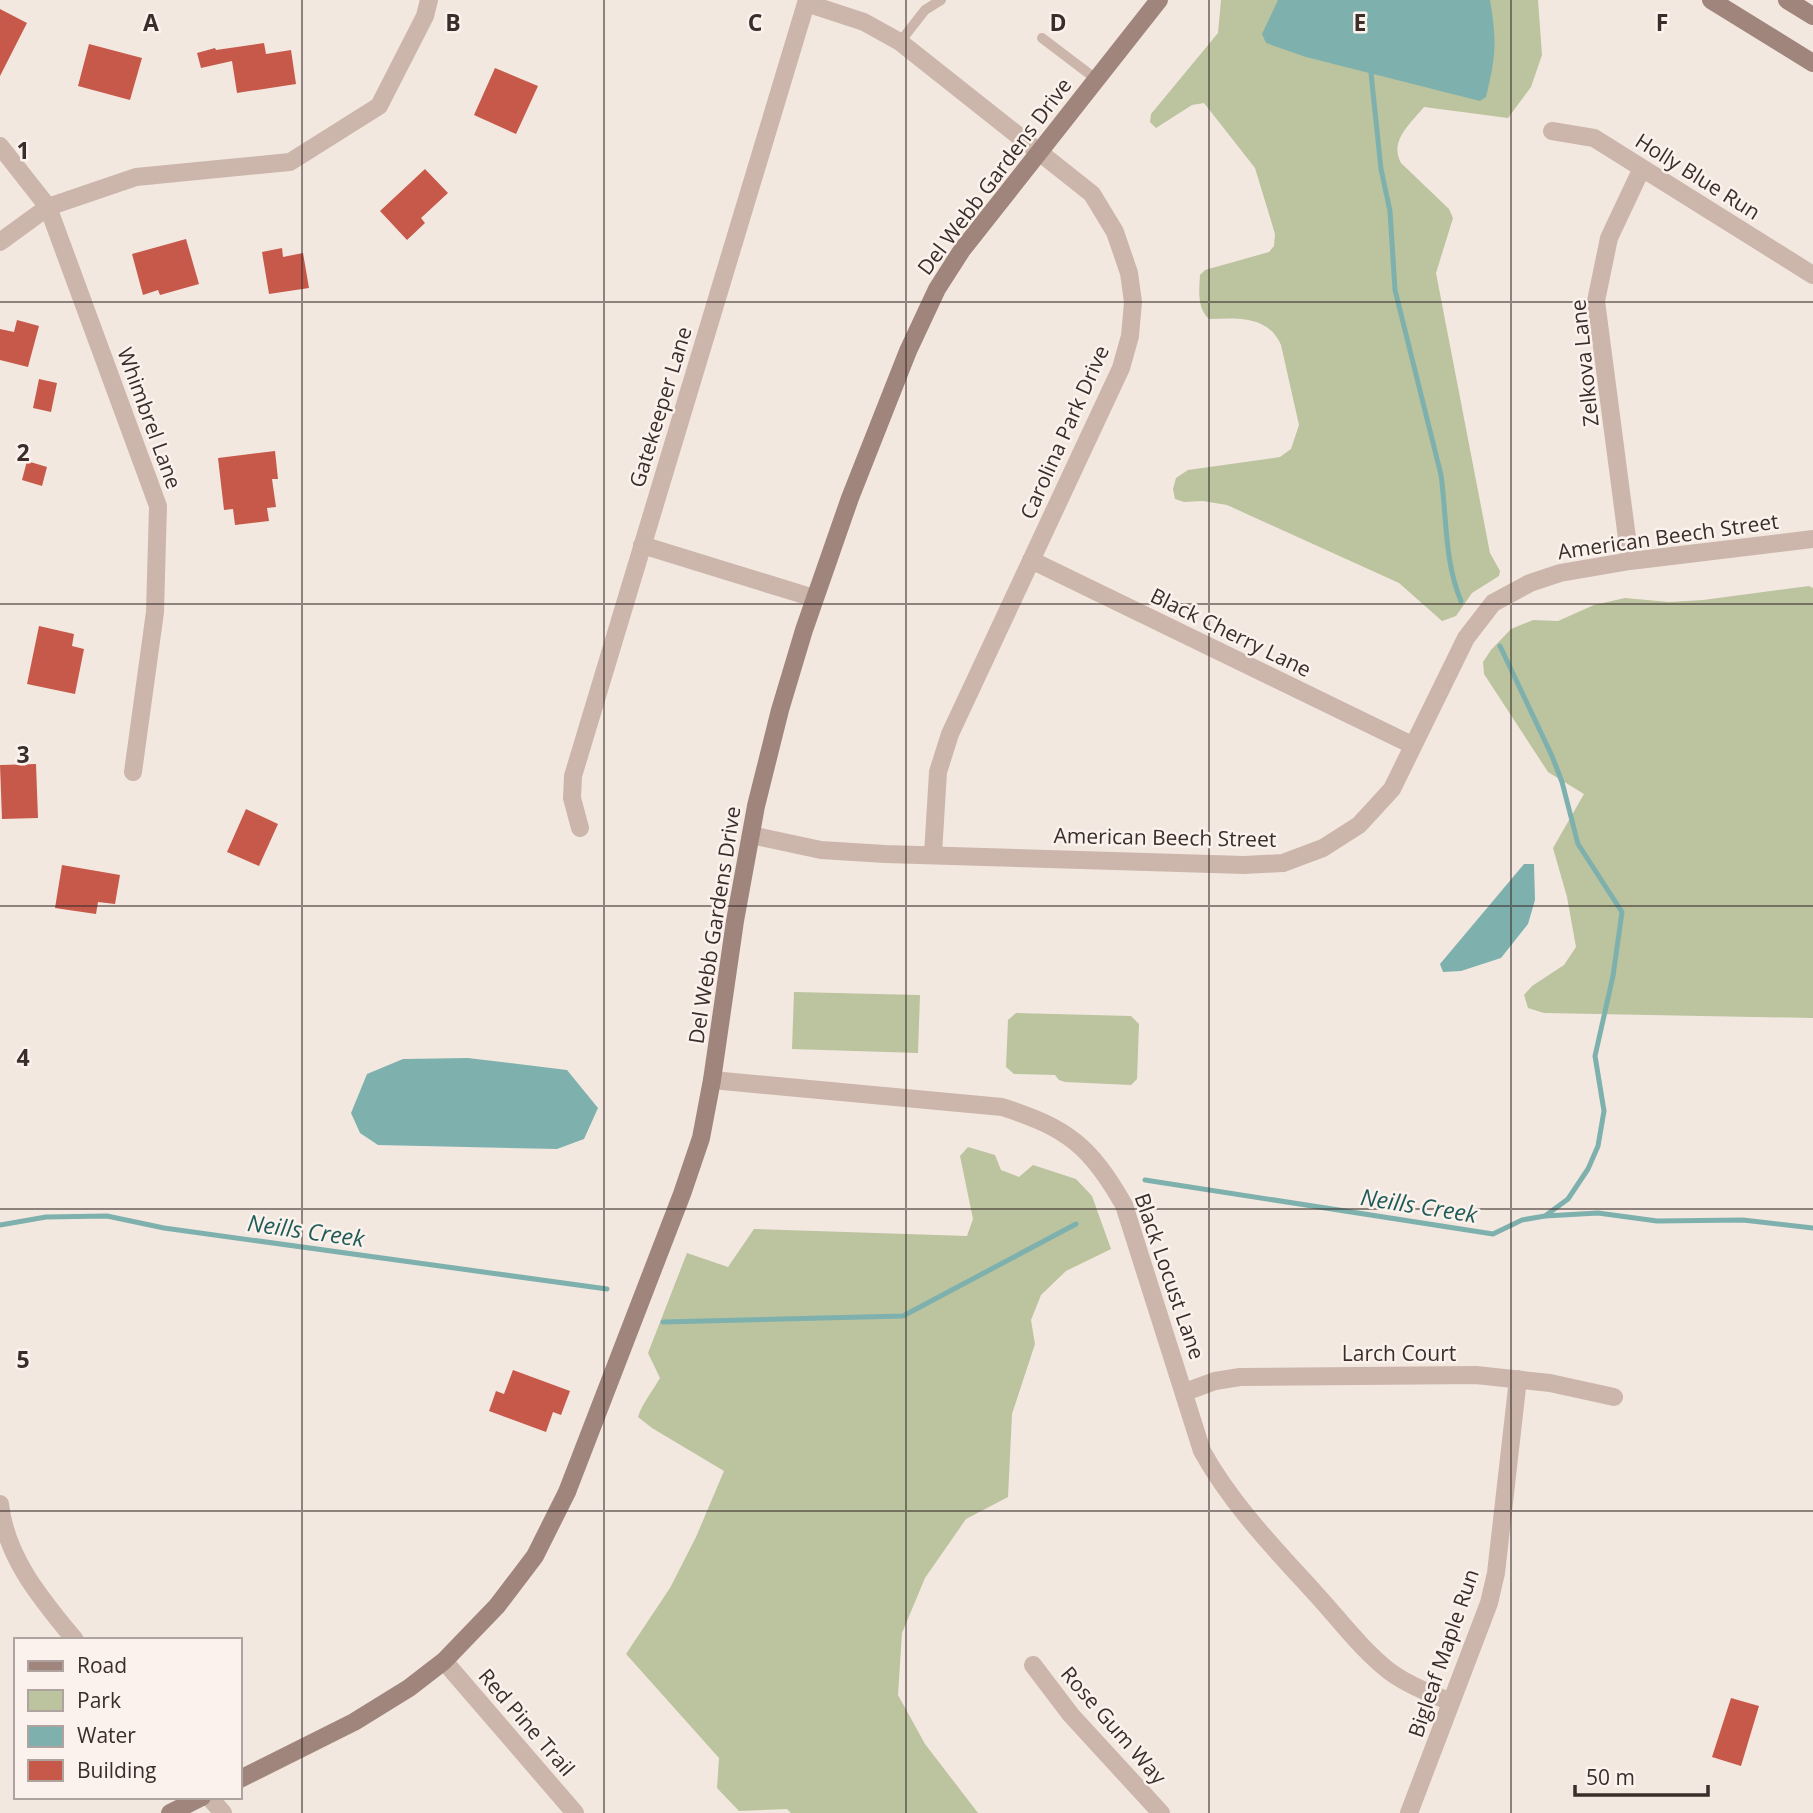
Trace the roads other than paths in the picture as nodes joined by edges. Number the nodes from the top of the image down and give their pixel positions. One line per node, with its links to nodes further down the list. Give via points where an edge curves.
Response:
1 (429, 0): 16 (street, via 379,106 289,162 136,177)
2 (941, 0): 9 (lane, via 925,10)
3 (1158, 0): 11 (street, Del Webb Gardens Drive)
4 (1711, 0): 10 (street)
5 (1787, 0): 7 (street)
6 (806, 1): 9 (street, Carolina Park Drive, via 864,22); 20 (street, Gatekeeper Lane)
7 (1813, 16)
8 (1042, 38): 11 (lane)
9 (900, 42): 14 (street, Carolina Park Drive)
10 (1813, 63)
11 (1096, 79): 14 (street, Del Webb Gardens Drive)
12 (1552, 131): 15 (street, Holly Blue Run, via 1594,138)
13 (0, 146): 16 (street, Whimbrel Lane)
14 (1039, 151): 21 (street, Carolina Park Drive, via 1092,194 1115,232 1133,302 1121,368); 23 (street, Del Webb Gardens Drive, via 962,250 927,309)
15 (1642, 168): 18 (street, Holly Blue Run); 22 (street, Zelkova Lane, via 1609,238 1596,301)
16 (48, 207): 17 (street); 25 (street, Whimbrel Lane, via 158,506 155,612)
17 (0, 242)
18 (1813, 275)
19 (1813, 539): 22 (street, American Beech Street)
20 (642, 545): 23 (street); 26 (street, Gatekeeper Lane, via 573,776 572,798)
21 (1031, 560): 24 (street, Black Cherry Lane); 28 (street, Carolina Park Drive, via 950,734 938,772)
22 (1630, 561): 24 (street, American Beech Street, via 1560,573 1493,603 1466,638)
23 (814, 598): 27 (street, Del Webb Gardens Drive, via 780,710)
24 (1412, 745): 28 (street, American Beech Street, via 1392,789 1359,825 1323,848 1283,863)
25 (133, 772)
26 (580, 828)
27 (751, 835): 28 (street, American Beech Street, via 821,850); 29 (street, Del Webb Gardens Drive)
28 (933, 854)
29 (712, 1080): 31 (street, Black Locust Lane, via 1002,1107 1058,1129 1103,1169 1125,1205); 35 (street, Del Webb Gardens Drive, via 689,1173 567,1492 535,1556 497,1606)
30 (1518, 1379): 31 (street, Larch Court, via 1476,1375 1240,1377); 32 (street, Larch Court); 37 (street, Bigleaf Maple Run, via 1496,1573)
31 (1185, 1392): 37 (street, Black Locust Lane, via 1202,1451 1237,1506 1389,1671)
32 (1614, 1397)
33 (0, 1504): 34 (street, via 15,1559)
34 (73, 1638)
35 (444, 1661): 38 (street, Del Webb Gardens Drive, via 354,1722); 43 (street, Red Pine Trail)
36 (1034, 1665): 44 (street, Rose Gum Way, via 1071,1715)
37 (1451, 1702): 45 (street, Bigleaf Maple Run)
38 (242, 1778)
39 (198, 1799): 41 (street)
40 (211, 1799): 42 (street)
41 (170, 1813)
42 (223, 1813)
43 (575, 1813)
44 (1161, 1813)
45 (1409, 1813)

